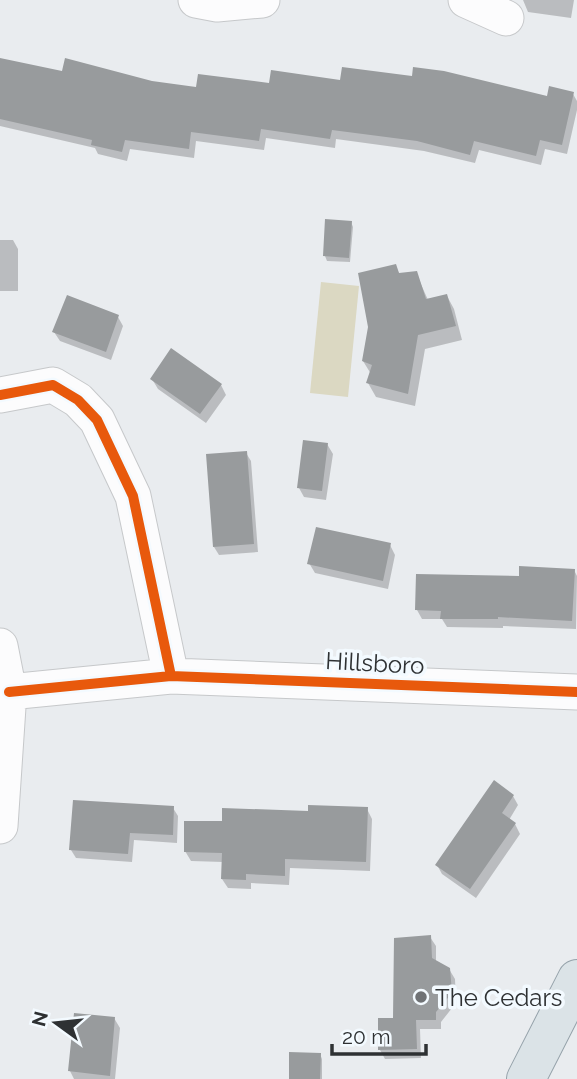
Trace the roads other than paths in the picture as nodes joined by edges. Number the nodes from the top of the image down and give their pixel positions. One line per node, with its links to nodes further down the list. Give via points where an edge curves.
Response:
1 (195, 0): 2 (street, via 217,4)
2 (262, 0)
3 (466, 0): 4 (street)
4 (506, 18)
5 (0, 395): 7 (street, via 53,385 97,419 132,496)
6 (0, 646): 8 (street)
7 (171, 676): 8 (street, Hillsboro); 9 (street, Hillsboro)
8 (9, 692): 10 (street)
9 (577, 692)
10 (0, 827)
11 (577, 979): 12 (main road)
12 (526, 1079)

